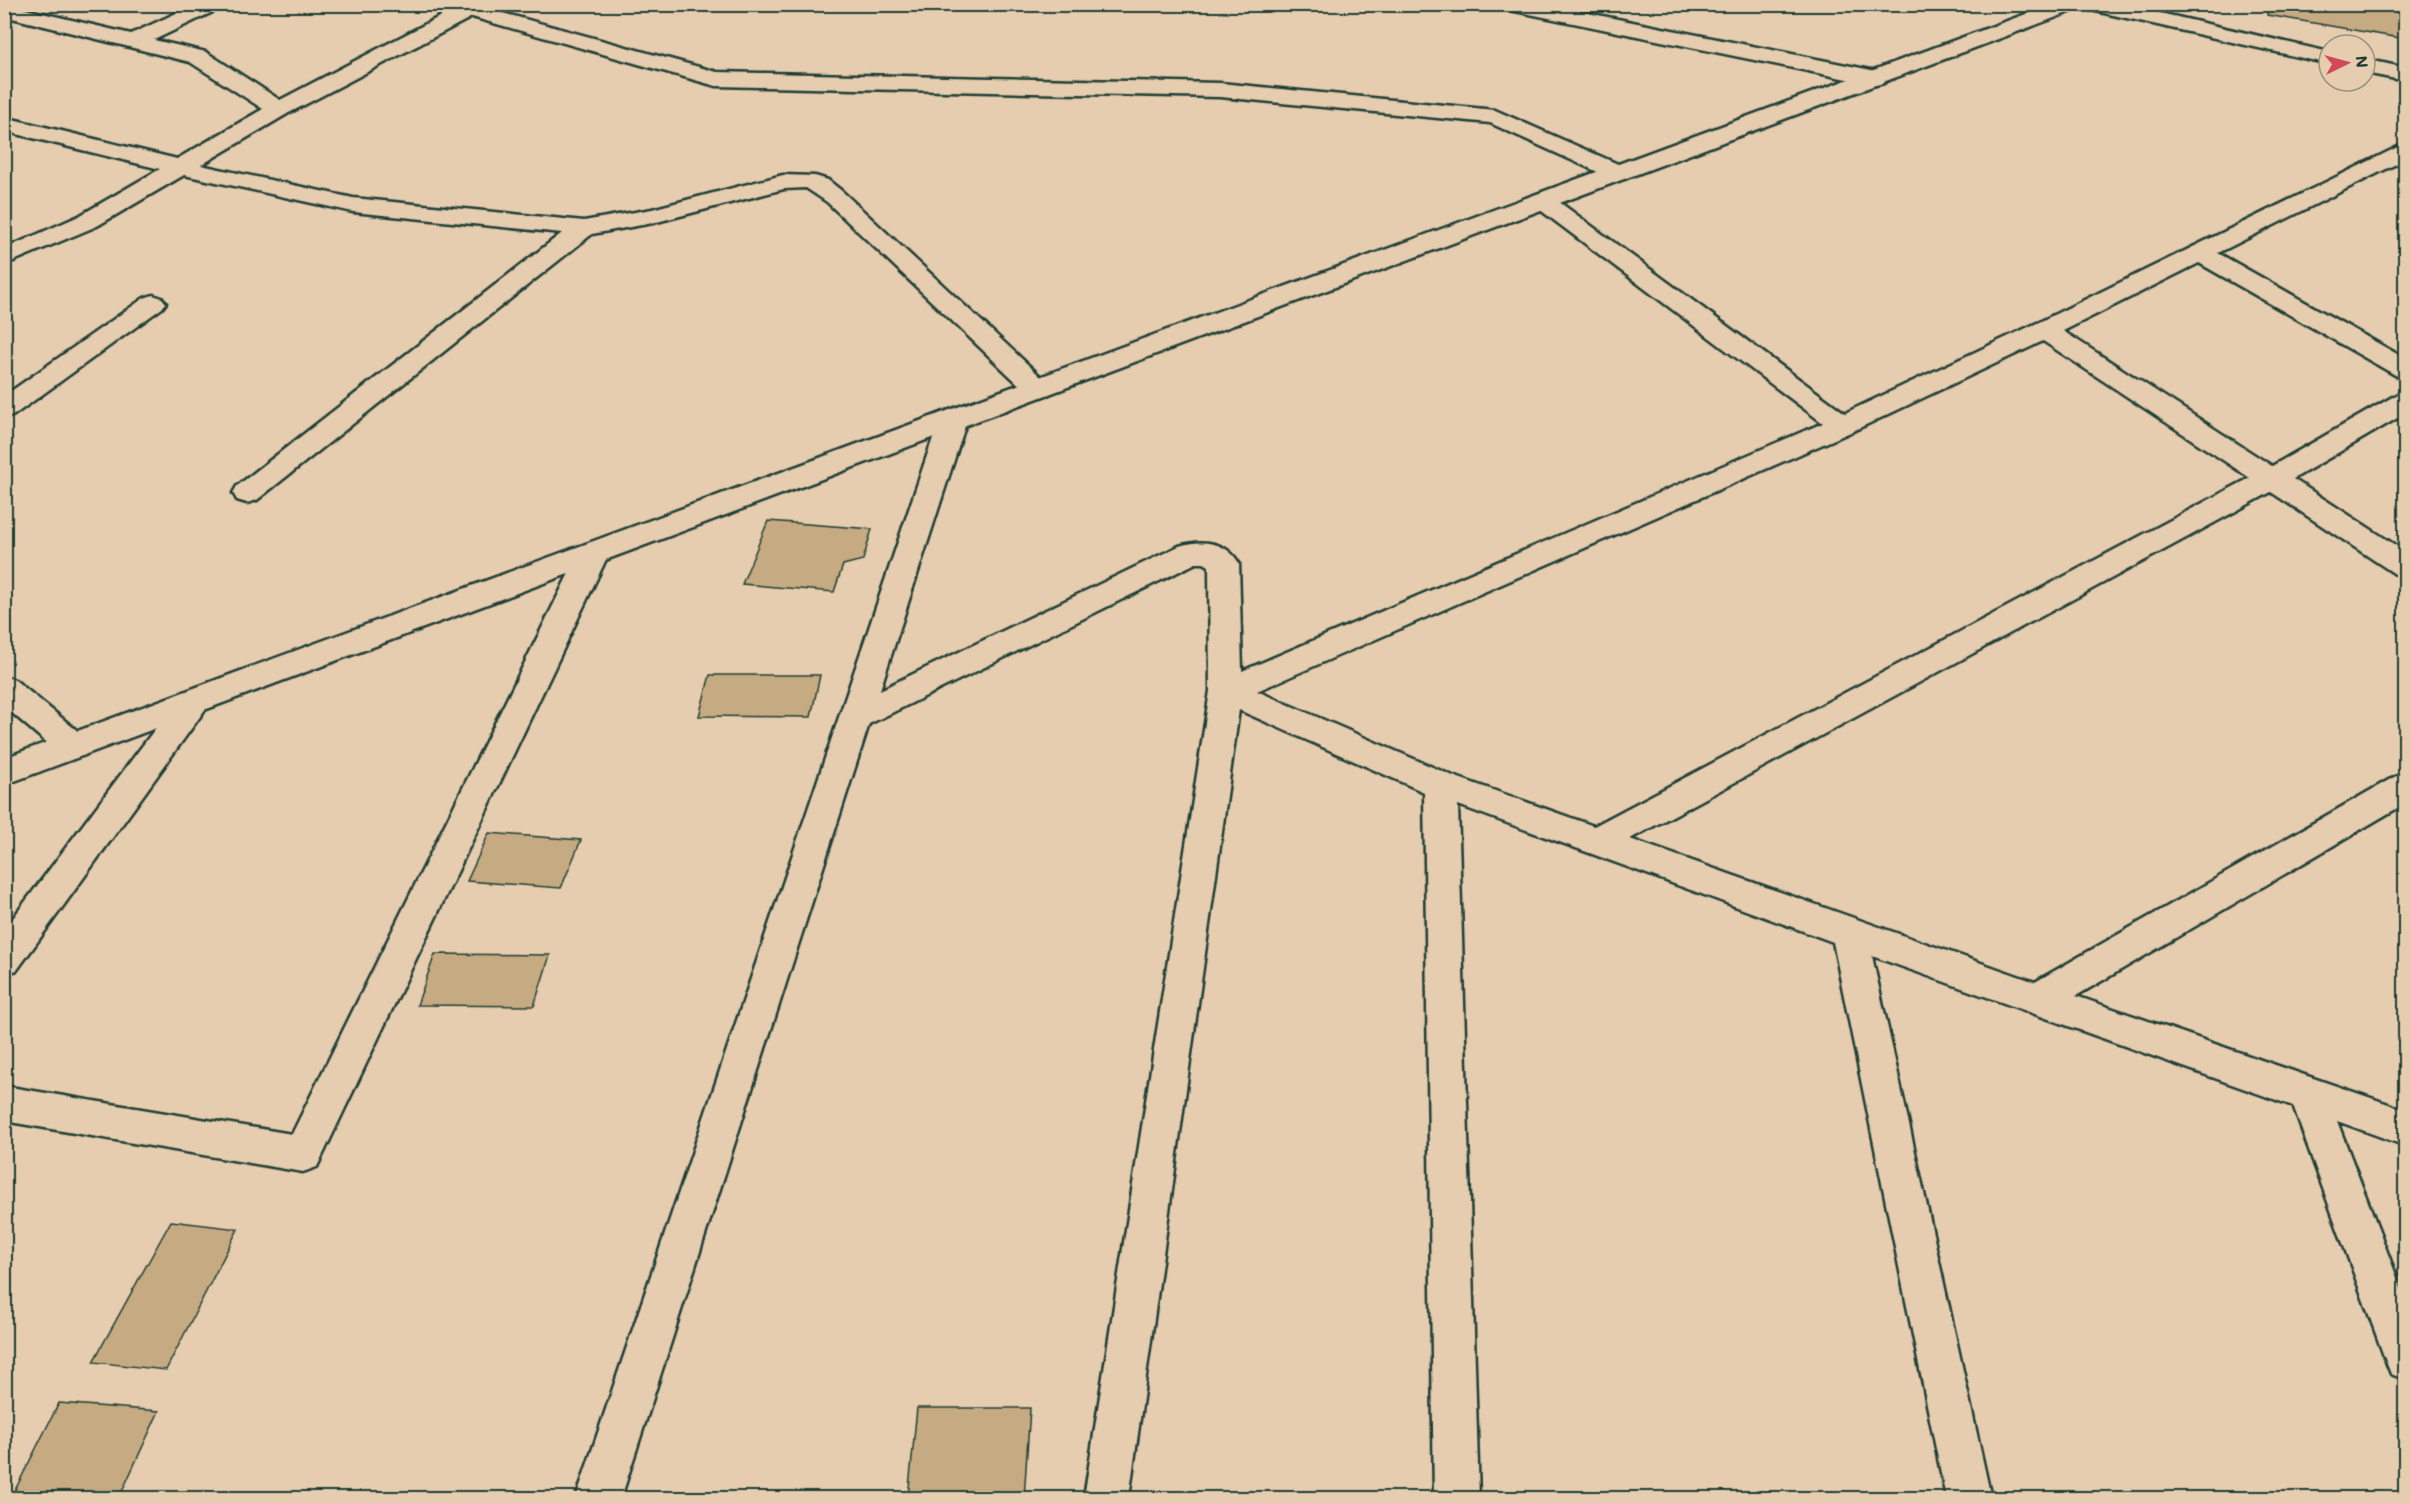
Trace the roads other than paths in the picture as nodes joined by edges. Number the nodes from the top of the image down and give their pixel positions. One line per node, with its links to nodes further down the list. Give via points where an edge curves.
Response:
1 (214, 4): 7 (street)
2 (1510, 4): 11 (street)
3 (2074, 4): 11 (street)
4 (2091, 4): 8 (street)
5 (476, 7): 12 (street); 16 (street, via 716,79 1220,90 1495,117)
6 (4, 10): 7 (street)
7 (136, 40): 12 (street, via 198,57)
8 (2317, 55)
9 (2377, 69): 10 (street)
10 (2406, 75)
11 (1876, 78): 16 (street)
12 (279, 109): 15 (street)
13 (4, 124): 15 (street)
14 (2406, 150): 19 (street)
15 (180, 167): 18 (street, via 353,205); 20 (street, via 88,221)
16 (1619, 173): 17 (street)
17 (1543, 201): 24 (street); 28 (street)
18 (584, 228): 24 (street, via 653,216 783,182 820,184); 30 (street)
19 (2200, 253): 22 (street); 23 (street)
20 (4, 258)
21 (153, 303): 26 (street)
22 (2044, 330): 28 (street); 29 (street)
23 (2406, 370)
24 (1039, 388): 27 (street)
25 (2406, 401): 29 (street)
26 (4, 410)
27 (953, 420): 31 (street); 36 (street)
28 (1843, 425): 34 (street)
29 (2270, 480): 32 (street); 41 (street)
30 (247, 493)
31 (594, 553): 35 (street); 46 (street, via 303,1154)
32 (2406, 567)
33 (4, 688): 37 (street)
34 (1226, 691): 36 (street, via 1224,563 1216,554 1202,551 1190,553); 39 (street); 50 (street)
35 (193, 702): 37 (street); 43 (street)
36 (856, 716): 49 (street)
37 (73, 746): 38 (street)
38 (4, 772)
39 (1441, 784): 41 (street); 51 (street)
40 (2406, 786): 44 (street)
41 (1597, 841): 42 (street)
42 (1849, 933): 44 (street); 52 (street)
43 (4, 959)
44 (2037, 1000): 45 (street)
45 (2308, 1095): 47 (street); 48 (street)
46 (4, 1103)
47 (2406, 1128)
48 (2406, 1359)
49 (598, 1498)
50 (1106, 1498)
51 (1456, 1498)
52 (1968, 1498)

